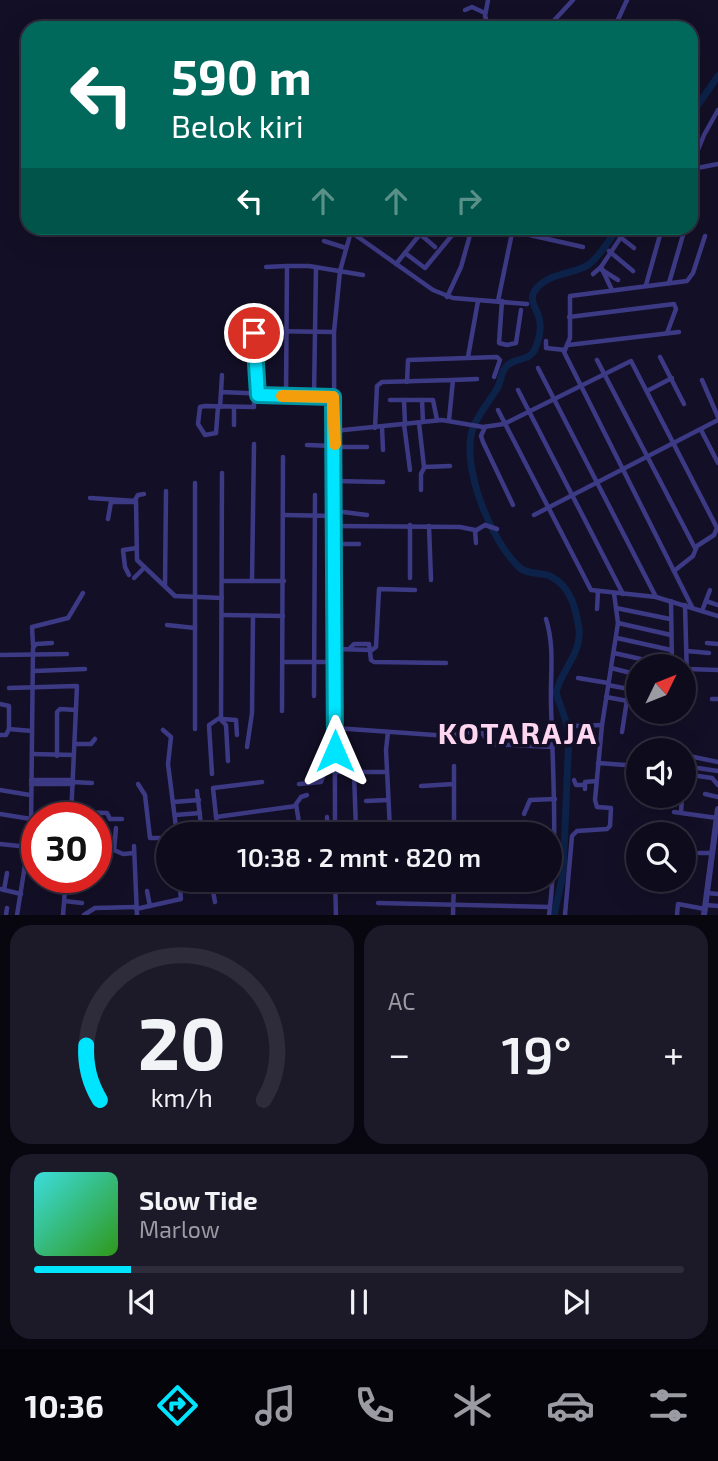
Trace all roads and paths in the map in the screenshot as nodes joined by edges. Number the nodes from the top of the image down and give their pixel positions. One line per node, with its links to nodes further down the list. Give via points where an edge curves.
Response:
1 (488, 0): 5 (street)
2 (573, 0): 7 (street)
3 (626, 0): 8 (street)
4 (465, 10): 5 (street, via 472,7)
5 (485, 13): 6 (street)
6 (487, 21)
7 (554, 21)
8 (617, 21)
9 (718, 110): 10 (street)
10 (698, 152)
11 (718, 164): 12 (street)
12 (698, 167)
13 (350, 235): 28 (street)
14 (358, 235): 32 (street)
15 (420, 235): 31 (street)
16 (426, 235): 26 (street)
17 (451, 235): 31 (street, via 425,268)
18 (470, 235): 45 (street)
19 (512, 235): 47 (street)
20 (536, 235): 27 (street)
21 (660, 235): 43 (street)
22 (683, 235): 42 (street)
23 (705, 236): 42 (street, via 702,256 690,278)
24 (620, 237): 29 (street); 30 (street)
25 (324, 241): 28 (street)
26 (435, 247)
27 (583, 247)
28 (346, 248): 37 (street)
29 (634, 248)
30 (609, 251): 36 (street); 38 (street)
31 (405, 253): 32 (street)
32 (396, 264): 45 (street)
33 (266, 267): 34 (street)
34 (287, 267): 35 (street); 53 (street)
35 (316, 267): 37 (street); 54 (street)
36 (601, 268): 39 (street); 41 (street); 44 (street)
37 (340, 271): 40 (street); 55 (street)
38 (633, 271)
39 (593, 274)
40 (363, 275)
41 (618, 280)
42 (669, 283): 43 (street)
43 (646, 285): 44 (street)
44 (612, 290): 51 (street, via 573,295)
45 (447, 296): 46 (street)
46 (478, 300): 47 (street); 62 (street)
47 (500, 301): 48 (street); 49 (street, via 499,343 516,343)
48 (527, 304)
49 (521, 310)
50 (261, 313): 53 (street, via 262,330)
51 (569, 317): 57 (street, via 674,304); 59 (street)
52 (227, 331): 77 (street, via 254,333)
53 (286, 332): 54 (street); 78 (street)
54 (315, 332): 55 (street); 79 (street)
55 (334, 332): 80 (street)
56 (679, 332): 57 (street)
57 (667, 333): 59 (street)
58 (546, 341): 60 (street, via 546,348)
59 (568, 345): 60 (street)
60 (565, 351): 73 (street)
61 (660, 357): 68 (street)
62 (468, 358): 67 (street, via 498,357); 72 (street, via 408,360)
63 (597, 360): 65 (street)
64 (538, 368): 81 (street)
65 (605, 373): 73 (street); 75 (street, via 631,361); 108 (street)
66 (222, 375): 76 (street)
67 (494, 377)
68 (672, 378): 75 (street); 85 (street)
69 (477, 379): 70 (street)
70 (453, 380): 72 (street); 91 (street)
71 (702, 380): 90 (street)
72 (407, 382): 99 (street, via 377,385)
73 (580, 387): 81 (street); 113 (street)
74 (518, 390): 89 (street)
75 (647, 391): 102 (street)
76 (221, 392): 77 (street); 86 (street)
77 (256, 395): 78 (street); 87 (street, via 254,407)
78 (286, 396): 79 (street)
79 (314, 396): 80 (street)
80 (333, 397): 101 (street)
81 (555, 399): 89 (street); 117 (street)
82 (390, 400): 83 (street)
83 (404, 400): 84 (street); 94 (street)
84 (422, 400): 92 (street, via 434,401); 93 (street)
85 (684, 404)
86 (219, 407): 86 (street, via 199,408 198,424 205,435 216,433); 87 (street)
87 (234, 407): 96 (street)
88 (498, 410): 95 (street)
89 (530, 412): 95 (street); 124 (street)
90 (718, 419): 100 (street)
91 (449, 420): 92 (street); 98 (street)
92 (437, 421): 93 (street)
93 (421, 422): 94 (street); 112 (street)
94 (405, 424): 97 (street); 114 (street)
95 (504, 424): 98 (street); 128 (street)
96 (234, 425)
97 (382, 427): 99 (street); 107 (street)
98 (484, 427): 127 (street, via 482,442)
99 (375, 428): 101 (street)
100 (701, 429): 102 (street); 110 (street)
101 (334, 431): 105 (street)
102 (674, 443): 108 (street); 144 (street, via 717,528)
103 (254, 444): 151 (street)
104 (307, 445): 105 (street)
105 (335, 447): 106 (street); 116 (street)
106 (367, 447)
107 (383, 450)
108 (648, 456): 113 (street); 144 (street)
109 (283, 457): 130 (street)
110 (718, 463)
111 (450, 466): 112 (street)
112 (425, 468): 120 (street)
113 (623, 469): 117 (street); 146 (street)
114 (410, 470)
115 (222, 473): 150 (street)
116 (335, 481): 118 (street); 129 (street)
117 (598, 481): 124 (street); 159 (street)
118 (383, 482)
119 (195, 483): 160 (street)
120 (421, 490)
121 (166, 491): 152 (street)
122 (144, 494): 126 (street)
123 (315, 495): 133 (street)
124 (572, 495): 128 (street); 158 (street)
125 (90, 498): 126 (street)
126 (136, 501): 134 (street, via 111,502); 143 (street)
127 (513, 505)
128 (548, 508): 132 (street); 155 (street, via 588,586)
129 (335, 514): 131 (street); 133 (street); 136 (street)
130 (283, 515): 133 (street); 148 (street)
131 (367, 515)
132 (534, 515)
133 (315, 516): 197 (street)
134 (108, 519)
135 (410, 525): 136 (street); 137 (street); 147 (street)
136 (335, 526): 141 (street)
137 (429, 526): 139 (street); 149 (street)
138 (497, 529): 139 (street, via 485,525)
139 (475, 531): 140 (street)
140 (476, 543)
141 (336, 544): 142 (street); 185 (street)
142 (359, 544)
143 (137, 548): 145 (street, via 137,560); 145 (street, via 123,550 125,567 131,576)
144 (695, 550): 146 (street)
145 (144, 568): 152 (street)
146 (674, 572): 166 (street)
147 (410, 578)
148 (284, 580): 151 (street); 172 (street)
149 (431, 580)
150 (222, 581): 151 (street); 161 (street)
151 (253, 581)
152 (165, 586): 160 (street, via 176,596)
153 (415, 590): 186 (street, via 379,589 376,647)
154 (710, 590): 163 (street)
155 (598, 591): 157 (street); 168 (street)
156 (83, 593): 184 (street, via 65,620 32,627)
157 (614, 593): 158 (street); 167 (street)
158 (623, 594): 159 (street)
159 (656, 597): 162 (street)
160 (195, 598): 161 (street); 178 (street)
161 (222, 598): 170 (street)
162 (671, 601): 164 (street); 175 (street)
163 (706, 601): 165 (street); 169 (street)
164 (685, 605): 166 (street); 188 (street)
165 (718, 605)
166 (692, 607): 169 (street)
167 (616, 608): 175 (street); 176 (street)
168 (597, 609)
169 (702, 611): 173 (street)
170 (223, 615): 171 (street); 218 (street)
171 (253, 616): 172 (street); 232 (street)
172 (284, 616): 196 (street)
173 (718, 616)
174 (546, 619): 233 (street, via 552,642)
175 (670, 619): 179 (street)
176 (618, 623): 179 (street); 180 (street)
177 (167, 625): 178 (street)
178 (195, 628): 223 (street)
179 (671, 635): 187 (street)
180 (617, 638): 187 (street); 190 (street)
181 (52, 643): 184 (street)
182 (707, 643): 183 (street)
183 (718, 644)
184 (33, 646): 193 (street)
185 (336, 649): 186 (street, via 369,644); 198 (street)
186 (372, 650): 199 (street, via 374,662)
187 (671, 650): 194 (street)
188 (687, 651): 191 (street)
189 (67, 653): 193 (street)
190 (614, 653): 195 (street); 200 (street)
191 (709, 653)
192 (0, 654): 193 (street)
193 (33, 654): 204 (street)
194 (671, 654)
195 (626, 656)
196 (284, 662): 197 (street); 217 (street)
197 (314, 662): 198 (street); 211 (street)
198 (336, 662): 221 (street)
199 (446, 663)
200 (611, 668): 205 (street); 207 (street)
201 (85, 669): 204 (street)
202 (696, 669): 203 (street)
203 (718, 670)
204 (33, 671): 208 (street)
205 (626, 672)
206 (578, 678): 207 (street)
207 (608, 684): 210 (street); 212 (street)
208 (33, 687): 209 (street); 216 (street, via 75,685); 225 (street)
209 (9, 688)
210 (626, 688)
211 (314, 696)
212 (606, 697): 213 (street); 219 (street)
213 (626, 701)
214 (0, 704): 222 (street, via 9,705)
215 (626, 707): 227 (street)
216 (76, 710): 231 (street); 236 (street, via 57,712)
217 (282, 711)
218 (221, 719): 229 (street, via 236,720); 238 (street, via 226,723); 248 (street, via 209,725)
219 (602, 724): 220 (street); 240 (street)
220 (574, 726)
221 (335, 728): 226 (street); 244 (street)
222 (9, 729): 225 (street); 228 (street, via 5,736)
223 (195, 729)
224 (163, 730): 273 (street, via 171,737 168,764)
225 (32, 731): 234 (street)
226 (388, 732): 233 (street, via 449,736 475,731 490,744); 247 (street)
227 (622, 732)
228 (0, 735)
229 (237, 735)
230 (95, 739): 231 (street, via 91,744)
231 (75, 744): 235 (street)
232 (247, 747)
233 (553, 747): 267 (street)
234 (32, 754): 236 (street); 252 (street)
235 (75, 755): 236 (street); 253 (street)
236 (57, 756)
237 (696, 757): 239 (street)
238 (228, 761)
239 (718, 762)
240 (598, 763): 241 (street); 251 (street)
241 (626, 765)
242 (454, 766): 258 (street)
243 (696, 768): 245 (street)
244 (336, 770): 246 (street); 257 (street, via 325,770 321,782); 292 (street)
245 (718, 771)
246 (354, 772): 247 (street); 293 (street)
247 (386, 772): 269 (street)
248 (212, 774)
249 (696, 776): 259 (street, via 712,778)
250 (574, 780): 251 (street, via 585,787 585,782)
251 (596, 781): 335 (street, via 596,805 611,808 610,826 572,834)
252 (31, 782): 253 (street); 264 (street)
253 (73, 782): 255 (street); 272 (street)
254 (262, 782): 282 (street, via 213,787)
255 (92, 783)
256 (138, 784): 298 (street, via 145,794 150,838)
257 (299, 784)
258 (454, 784): 260 (street); 295 (street)
259 (718, 785)
260 (421, 786)
261 (0, 790): 264 (street)
262 (197, 791): 268 (street)
263 (705, 794): 266 (street)
264 (30, 795): 271 (street)
265 (307, 795): 274 (street)
266 (718, 797)
267 (555, 799): 279 (street, via 530,800); 296 (street)
268 (199, 800): 273 (street); 277 (street)
269 (388, 800): 270 (street); 294 (street)
270 (366, 801)
271 (30, 802)
272 (72, 802)
273 (173, 802): 280 (street)
274 (296, 806): 282 (street); 290 (street)
275 (678, 808): 284 (street, via 677,812)
276 (718, 809): 284 (street)
277 (201, 813): 280 (street); 288 (street)
278 (0, 814): 281 (street)
279 (524, 814)
280 (175, 815): 287 (street)
281 (21, 817)
282 (216, 817): 289 (street)
283 (327, 817): 291 (street)
284 (717, 818): 304 (street)
285 (112, 819): 286 (street)
286 (122, 819)
287 (176, 822)
288 (200, 822)
289 (217, 822)
290 (299, 822)
291 (327, 822)
292 (335, 822)
293 (356, 822)
294 (390, 822)
295 (454, 822)
296 (553, 822)
297 (116, 828): 302 (street, via 114,850)
298 (156, 838)
299 (0, 844): 300 (street)
300 (21, 846)
301 (134, 846): 302 (street)
302 (134, 853): 327 (street)
303 (699, 853): 304 (street)
304 (713, 853): 313 (street)
305 (6, 873): 306 (street)
306 (2, 890): 315 (street)
307 (147, 891): 322 (street)
308 (180, 892): 322 (street, via 180,899)
309 (213, 892): 318 (street)
310 (335, 892): 332 (street)
311 (454, 892): 321 (street)
312 (551, 892): 324 (street)
313 (707, 892): 316 (street); 326 (street)
314 (65, 893): 317 (street)
315 (21, 894): 329 (street)
316 (718, 894)
317 (64, 901): 319 (street); 330 (street)
318 (215, 902)
319 (82, 903)
320 (378, 903): 321 (street)
321 (454, 904): 324 (street); 333 (street)
322 (150, 906): 327 (street)
323 (718, 906): 326 (street)
324 (550, 907): 334 (street)
325 (7, 908): 328 (street)
326 (705, 910): 336 (street, via 675,906)
327 (136, 911): 331 (street, via 95,908)
328 (6, 915)
329 (17, 915)
330 (63, 915)
331 (84, 915)
332 (336, 915)
333 (453, 915)
334 (549, 915)
335 (565, 915)
336 (677, 915)

